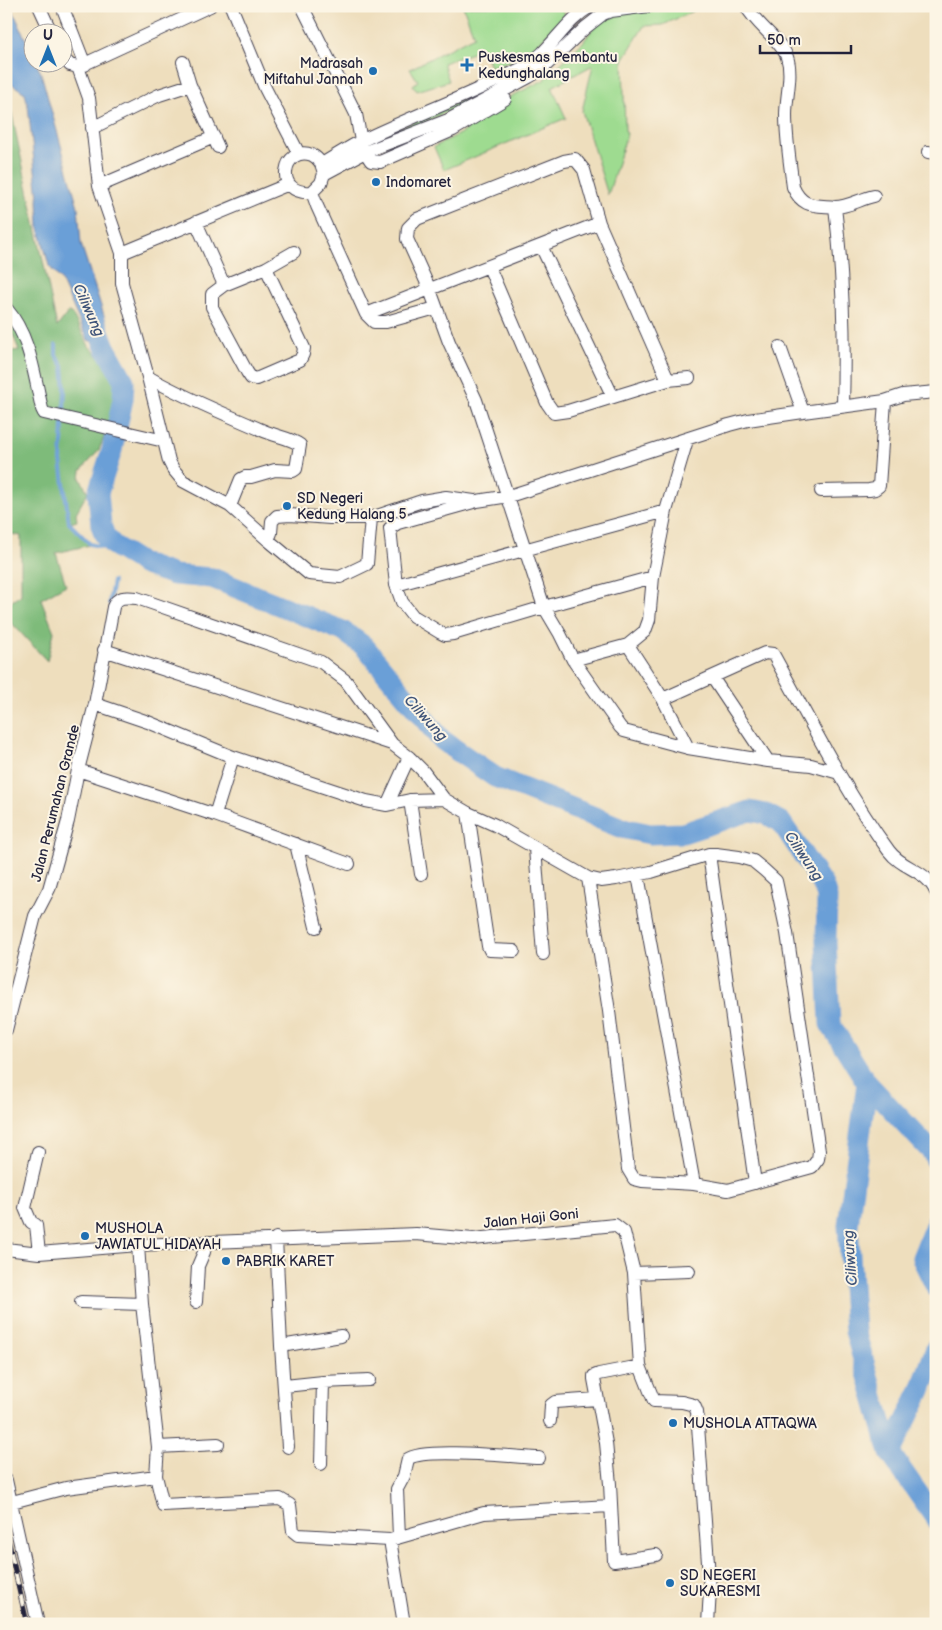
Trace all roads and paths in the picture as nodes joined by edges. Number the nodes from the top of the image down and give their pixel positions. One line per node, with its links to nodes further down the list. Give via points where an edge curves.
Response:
1 (39, 6): 9 (street)
2 (62, 6): 12 (street)
3 (210, 6): 12 (street)
4 (231, 6): 16 (street, via 265,88)
5 (302, 6): 15 (street, via 356,114)
6 (591, 6): 15 (street, via 567,24 541,54 524,66)
7 (649, 6): 15 (street, via 603,14 541,70 450,125)
8 (746, 6): 22 (street, via 752,18 780,46 786,57 786,114 792,187 797,197 807,204)
9 (46, 22)
10 (183, 62): 13 (street)
11 (72, 65): 12 (street)
12 (81, 66): 14 (street)
13 (190, 86): 14 (street, via 159,95); 19 (street, via 216,142)
14 (92, 128): 19 (street)
15 (363, 147): 17 (street)
16 (299, 154): 17 (street, via 316,157); 18 (street, via 286,167 285,176)
17 (323, 169): 20 (street, via 321,183)
18 (289, 184): 20 (street, via 301,192); 23 (street)
19 (99, 186): 27 (street)
20 (312, 192): 34 (street)
21 (874, 196): 22 (street)
22 (835, 207): 42 (street, via 843,302)
23 (196, 222): 27 (street); 30 (street)
24 (599, 223): 25 (street); 31 (street, via 579,162 570,159 555,164 417,219 408,228 408,239); 38 (street)
25 (541, 246): 28 (street); 40 (street)
26 (294, 252): 29 (street)
27 (122, 253): 36 (street, via 122,283)
28 (489, 267): 31 (street); 40 (street, via 554,412)
29 (266, 268): 30 (street); 30 (street, via 304,348 300,360 264,377 251,378 212,307 212,294)
30 (224, 285)
31 (430, 290): 33 (street); 34 (street)
32 (6, 308): 45 (street, via 27,344 44,412)
33 (436, 308): 34 (street, via 386,322 374,322); 47 (street, via 476,400)
34 (366, 314)
35 (780, 347): 43 (street)
36 (148, 378): 45 (street); 49 (street, via 300,445 296,469 245,476)
37 (689, 378): 38 (street)
38 (668, 380): 40 (street)
39 (936, 392): 41 (street, via 904,395)
40 (613, 397)
41 (885, 401): 42 (street); 46 (street, via 879,486 869,490)
42 (843, 406): 43 (street)
43 (803, 412): 44 (street, via 748,420)
44 (687, 440): 47 (street); 50 (street)
45 (164, 441): 49 (street, via 169,461 178,476)
46 (821, 491)
47 (508, 496): 48 (street); 53 (street)
48 (477, 501): 51 (street, via 446,497 422,501); 55 (street, via 390,528)
49 (230, 506): 52 (street)
50 (666, 511): 53 (street); 54 (street)
51 (371, 518): 52 (street, via 278,516 272,521); 52 (street, via 367,564 340,577 309,574)
52 (268, 540)
53 (526, 550): 55 (street); 56 (street)
54 (653, 577): 56 (street); 57 (street, via 649,620 645,630)
55 (396, 585): 56 (street, via 402,602 413,616 445,635)
56 (544, 607): 59 (street)
57 (628, 645): 59 (street); 61 (street)
58 (104, 650): 62 (street, Jalan Perumahan Grande); 63 (street); 63 (street, Jalan Perumahan Grande, via 115,602 119,598 137,598 321,662 346,681)
59 (573, 660): 64 (street, via 624,731)
60 (712, 677): 61 (street); 67 (street); 69 (street, via 765,653 773,654)
61 (663, 699): 64 (street)
62 (95, 704): 66 (street); 68 (street, Jalan Perumahan Grande)
63 (392, 744): 65 (street)
64 (688, 748): 67 (street)
65 (409, 756): 70 (street); 72 (street)
66 (232, 757): 72 (street); 74 (street)
67 (768, 761): 69 (street, via 811,765)
68 (78, 770): 74 (street); 86 (street, Jalan Perumahan Grande, via 59,857 49,889 35,916)
69 (839, 773): 82 (street, via 894,857 918,871 932,883)
70 (444, 799): 71 (street); 73 (street)
71 (410, 800): 72 (street); 79 (street)
72 (387, 805)
73 (468, 813): 76 (street); 84 (street, via 488,946 494,951)
74 (215, 815): 75 (street)
75 (296, 844): 78 (street); 83 (street)
76 (535, 848): 81 (street); 85 (street)
77 (709, 854): 80 (street); 88 (street); 88 (street, via 753,861 776,882 787,933 817,1136 818,1159 812,1167)
78 (349, 864)
79 (421, 874)
80 (638, 875): 81 (street, via 601,881); 89 (street)
81 (588, 878): 89 (street, via 609,1011 628,1169 634,1179 642,1182)
82 (936, 892)
83 (316, 927)
84 (514, 951)
85 (543, 954)
86 (6, 1030)
87 (38, 1152): 94 (street, via 25,1208 31,1222 36,1225)
88 (755, 1183): 89 (street, via 728,1190)
89 (694, 1184)
90 (276, 1238): 91 (street, Jalan Haji Goni); 96 (street, Jalan Haji Goni, via 416,1234 473,1239 615,1225 624,1232); 101 (street)
91 (206, 1242): 92 (street, Jalan Haji Goni); 98 (street, via 198,1266)
92 (138, 1245): 94 (street, Jalan Haji Goni); 99 (street)
93 (6, 1249): 94 (street, Jalan Haji Goni)
94 (39, 1253)
95 (689, 1271): 96 (street)
96 (634, 1273): 102 (street, Jalan Haji Goni)
97 (80, 1302): 99 (street)
98 (196, 1302)
99 (142, 1304): 109 (street)
100 (341, 1336): 101 (street)
101 (281, 1346): 105 (street)
102 (640, 1366): 106 (street, via 594,1376); 121 (street, Jalan Haji Goni, via 654,1402 682,1402 694,1405 697,1412 710,1590)
103 (369, 1380): 104 (street)
104 (323, 1382): 105 (street); 112 (street)
105 (285, 1386): 110 (street)
106 (597, 1399): 107 (street, via 555,1402); 116 (street, via 606,1443)
107 (550, 1421)
108 (218, 1444): 109 (street)
109 (158, 1447): 113 (street)
110 (288, 1447)
111 (539, 1458): 117 (street, via 439,1453 412,1456 397,1489)
112 (321, 1464)
113 (156, 1476): 115 (street, via 66,1488); 117 (street, via 163,1505 280,1499 290,1505 293,1531 298,1535)
114 (6, 1480): 115 (street)
115 (12, 1502): 119 (street)
116 (610, 1506): 117 (street, via 484,1513); 118 (street, via 614,1561)
117 (395, 1539): 120 (street)
118 (656, 1554)
119 (38, 1624)
120 (404, 1624)
121 (708, 1624)

